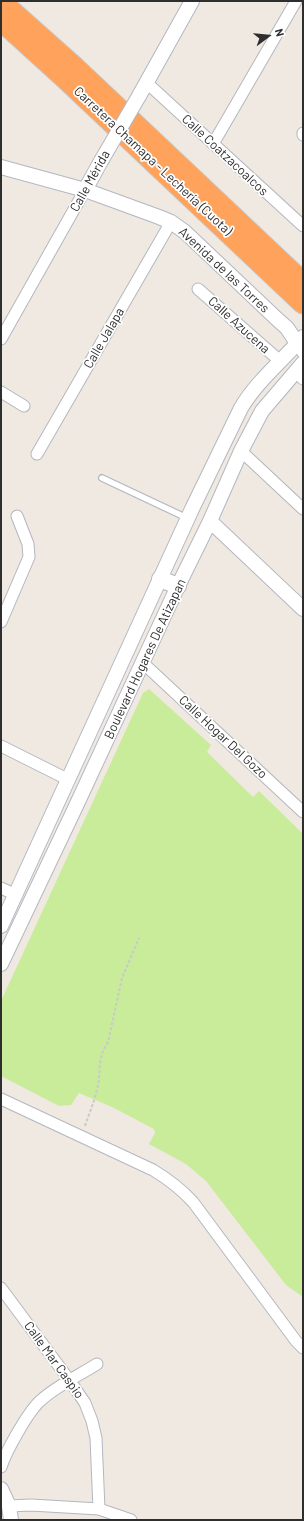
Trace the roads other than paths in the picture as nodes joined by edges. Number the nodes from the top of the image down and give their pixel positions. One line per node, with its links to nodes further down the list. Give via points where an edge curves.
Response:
1 (192, 1): 5 (street, Calle Mérida)
2 (296, 1): 6 (street)
3 (1, 2): 11 (highway, Carretera Chamapa - Lechería (Cuota), via 72,65)
4 (1, 20): 13 (highway, Carretera Chamapa - Lechería (Cuota))
5 (147, 83): 6 (street, Calle Coatzacoalcos); 8 (street, Calle Mérida, bridge)
6 (213, 144): 10 (street, Calle Coatzacoalcos)
7 (1, 167): 8 (street, Avenida de las Torres)
8 (85, 190): 9 (street, Avenida de las Torres); 14 (street, Calle Mérida)
9 (171, 222): 15 (street, Avenida de las Torres, via 185,232); 21 (street, Calle Jalapa)
10 (303, 226)
11 (303, 283)
12 (198, 289): 16 (street, Calle Azucena)
13 (303, 303)
14 (1, 339)
15 (301, 343): 16 (street, Boulevard Hogares De Atizapan)
16 (280, 361): 25 (street, Boulevard Hogares De Atizapan, via 249,394)
17 (300, 371): 20 (street, Boulevard Hogares De Atizapan, via 262,411)
18 (1, 392): 19 (street)
19 (24, 406)
20 (241, 451): 23 (street); 26 (street, Boulevard Hogares De Atizapan)
21 (37, 454)
22 (102, 478): 25 (lane)
23 (303, 509)
24 (17, 516): 30 (street, via 28,544 29,557)
25 (188, 518): 27 (street, Boulevard Hogares De Atizapan)
26 (210, 521): 28 (street, Boulevard Hogares De Atizapan); 29 (street)
27 (160, 579): 28 (main road); 33 (street, Boulevard Hogares De Atizapan)
28 (178, 586): 31 (street, Boulevard Hogares De Atizapan)
29 (303, 609)
30 (1, 622)
31 (143, 663): 34 (street, Calle Hogar Del Gozo); 38 (street, Boulevard Hogares De Atizapan)
32 (1, 746): 33 (street)
33 (69, 780): 36 (street, Boulevard Hogares De Atizapan)
34 (303, 812)
35 (1, 888): 36 (street)
36 (16, 895): 37 (street, Boulevard Hogares De Atizapan)
37 (2, 923)
38 (1, 964)
39 (1, 1099): 41 (street, via 167,1178 194,1202)
40 (1, 1288): 43 (street, Calle Mar Caspio)
41 (303, 1348)
42 (97, 1364): 43 (street)
43 (70, 1381): 44 (street, via 40,1401 29,1414); 47 (street, Calle Mar Caspio, via 85,1403 96,1438)
44 (1, 1467)
45 (1, 1489): 46 (street)
46 (9, 1506): 47 (street); 48 (street)
47 (99, 1509): 49 (street)
48 (11, 1520)
49 (131, 1520)

